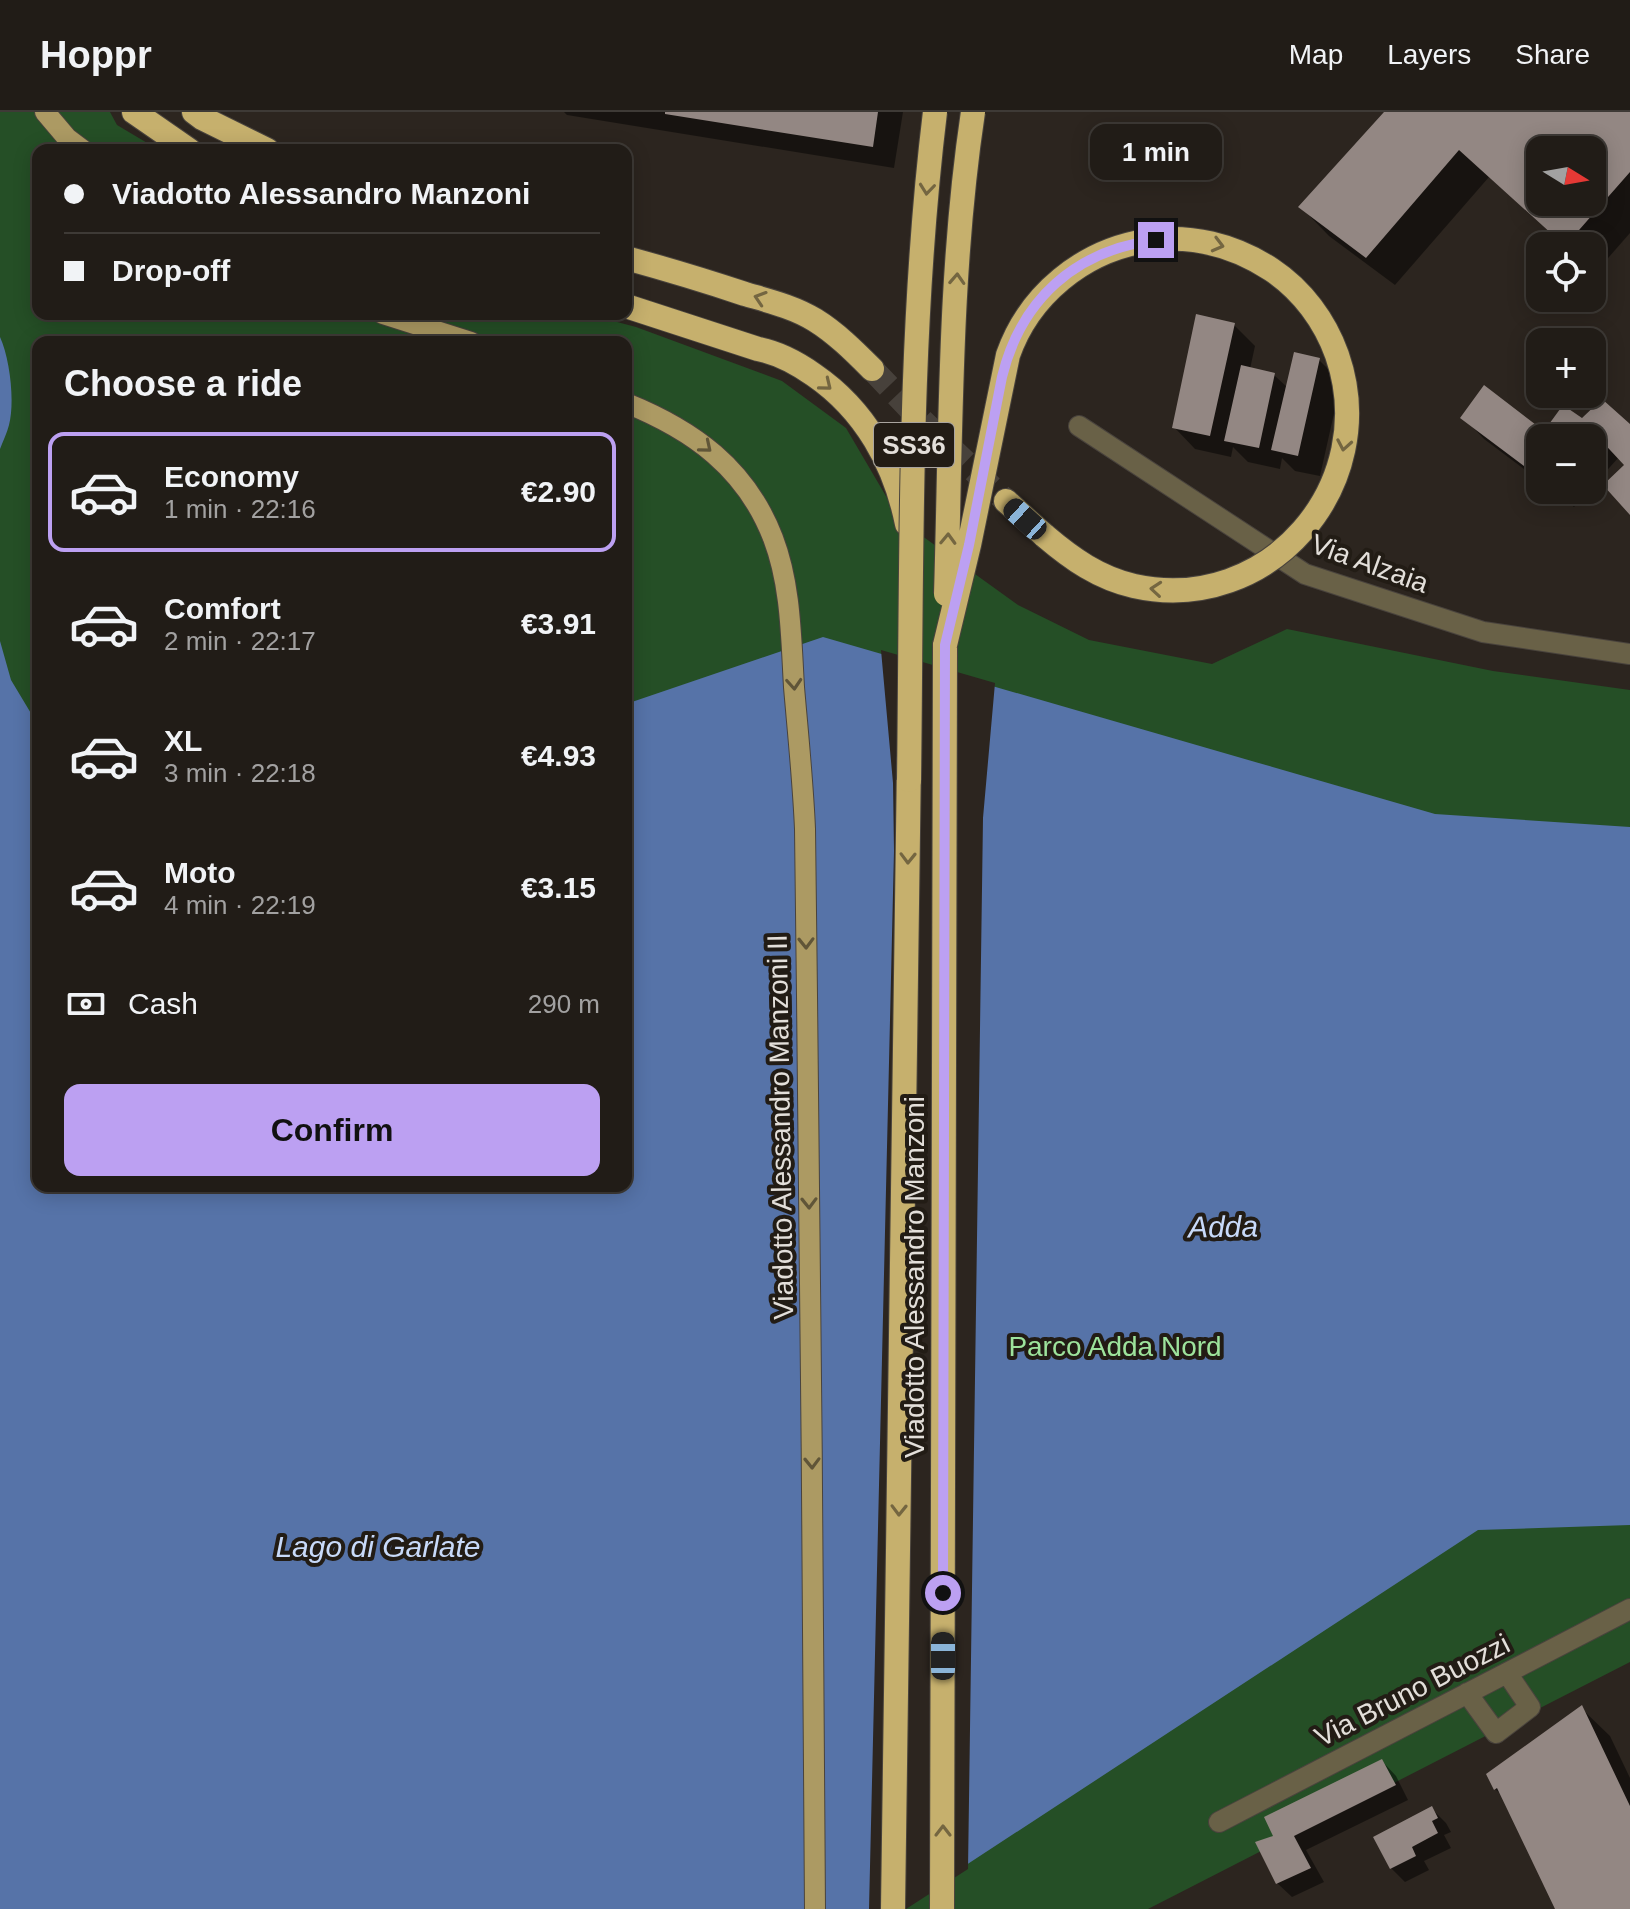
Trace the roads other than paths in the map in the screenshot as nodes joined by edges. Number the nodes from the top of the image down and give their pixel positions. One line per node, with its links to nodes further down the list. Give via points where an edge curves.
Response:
1 (45, 112): 6 (main road)
2 (134, 112): 7 (highway)
3 (194, 112): 8 (highway)
4 (935, 112): 19 (highway, SS36, one-way to 19, bridge, via 918,297)
5 (973, 112): 17 (highway, SS36, one-way to 5, bridge, via 958,257)
6 (75, 144)
7 (180, 144)
8 (255, 144)
9 (632, 260): 13 (highway, one-way to 9, via 830,331 793,309)
10 (632, 308): 19 (highway, one-way to 19, bridge, via 797,364 841,397 876,440 894,477 909,544)
11 (402, 320): 12 (main road)
12 (452, 336)
13 (872, 369)
14 (633, 406): 24 (main road, Viadotto Alessandro Manzoni II, one-way to 24, via 688,433 739,480 774,539 787,592 805,826)
15 (1079, 426): 18 (street, Via Alzaia, via 1305,574 1483,632)
16 (1006, 501): 17 (highway, one-way to 16, bridge, via 1008,355 1028,315 1057,282 1083,263 1134,243 1211,243 1252,258 1280,276 1323,325 1346,398 1340,464 1310,522 1270,560 1241,576 1199,588 1133,586 1073,559)
17 (945, 645): 26 (highway, Viadotto Alessandro Manzoni / SS36, one-way to 17)
18 (1630, 654)
19 (909, 780): 25 (highway, Viadotto Alessandro Manzoni / SS36, one-way to 25)
20 (1630, 1609): 21 (street, Via Bruno Buozzi)
21 (1507, 1673): 22 (street, Via Bruno Buozzi); 22 (street, via 1530,1707 1496,1733)
22 (1467, 1693): 23 (street, Via Bruno Buozzi)
23 (1219, 1822)
24 (815, 1909)
25 (893, 1909)
26 (942, 1909)

